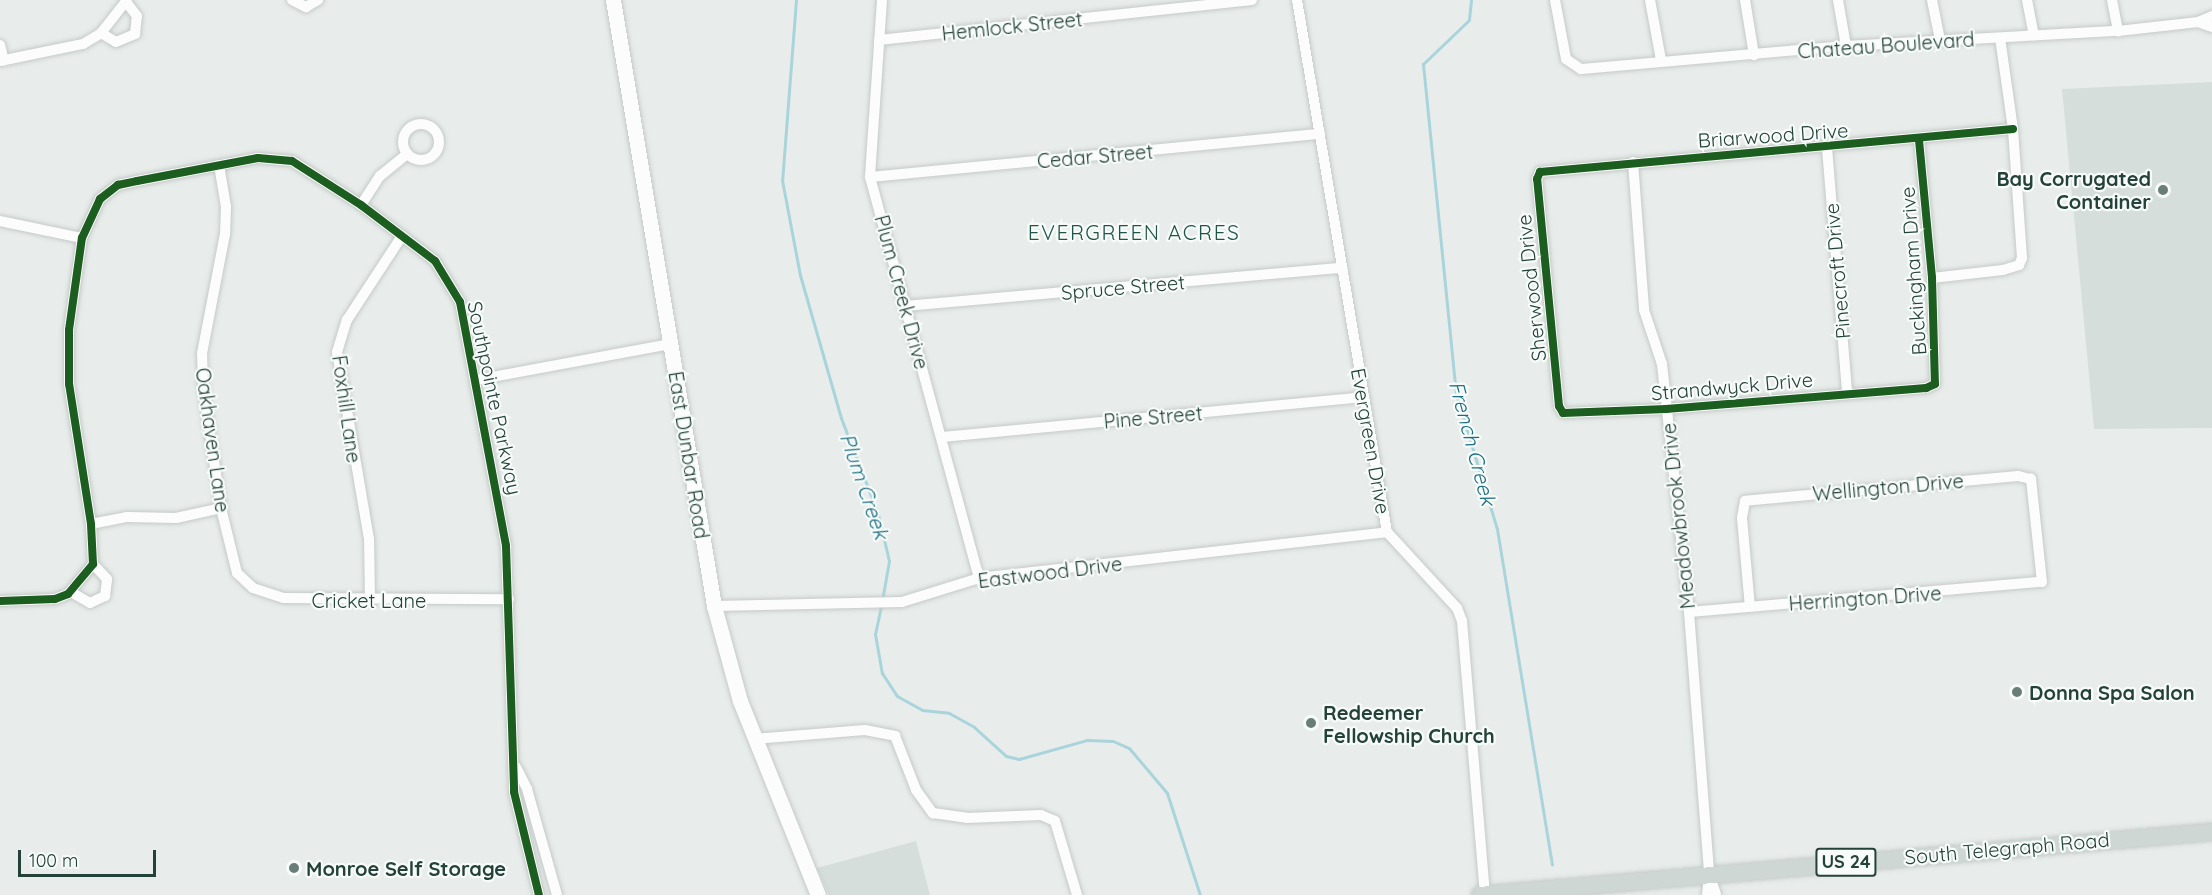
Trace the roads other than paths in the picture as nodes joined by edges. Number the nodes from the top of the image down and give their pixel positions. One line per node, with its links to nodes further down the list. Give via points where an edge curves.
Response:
1 (292, 0): 2 (street, via 306,7)
2 (318, 0)
3 (613, 0): 45 (street, East Dunbar Road)
4 (882, 0): 22 (street, Plum Creek Drive)
5 (1252, 0): 22 (street, Hemlock Street)
6 (1297, 0): 30 (street, Evergreen Drive)
7 (1555, 0): 27 (street, Chateau Boulevard, via 1566,59 1574,67)
8 (1650, 0): 27 (street)
9 (1745, 0): 26 (street)
10 (1838, 0): 25 (street)
11 (1932, 0): 23 (street)
12 (2027, 0): 20 (street)
13 (2112, 0): 18 (street)
14 (126, 1): 19 (street); 19 (street, via 137,16 135,34 116,42)
15 (2212, 16): 16 (street, Chateau Boulevard)
16 (2198, 22): 17 (street, Chateau Boulevard); 18 (street, Chateau Boulevard)
17 (2212, 27)
18 (2118, 32): 20 (street, Chateau Boulevard)
19 (101, 33): 28 (street, via 82,44)
20 (2034, 35): 21 (street, Chateau Boulevard)
21 (2000, 38): 23 (street, Chateau Boulevard); 29 (street)
22 (879, 40): 37 (street, Plum Creek Drive)
23 (1940, 40): 25 (street, Chateau Boulevard)
24 (0, 45): 28 (street)
25 (1846, 46): 26 (street, Chateau Boulevard)
26 (1754, 55): 27 (street, Chateau Boulevard)
27 (1661, 60)
28 (2, 61)
29 (2013, 129): 31 (street, Briarwood Drive); 43 (street, via 2022,248 2019,265)
30 (1320, 134): 37 (street, Cedar Street); 42 (street, Evergreen Drive)
31 (1919, 140): 32 (street, Briarwood Drive); 43 (street, Buckingham Drive)
32 (1827, 148): 34 (street, Briarwood Drive); 48 (street, Pinecroft Drive)
33 (407, 154): 38 (street, via 380,176)
34 (1633, 162): 36 (street, Briarwood Drive, via 1550,168); 51 (street, Meadowbrook Drive, via 1644,310 1662,364)
35 (219, 165): 38 (street, Southpointe Parkway, via 258,158 292,161); 41 (street, Southpointe Parkway, via 118,185 100,199); 53 (street, Oakhaven Lane, via 226,207 225,234 201,353)
36 (1538, 176): 50 (street, Sherwood Drive)
37 (870, 177): 44 (street, Plum Creek Drive)
38 (361, 205): 40 (street, Southpointe Parkway)
39 (0, 221): 41 (street)
40 (402, 236): 46 (street, Southpointe Parkway, via 435,261 454,287); 62 (street, Foxhill Lane, via 347,320 337,352 369,539)
41 (82, 238): 54 (street, Southpointe Parkway, via 69,330 69,384)
42 (1342, 268): 44 (street, Spruce Street); 49 (street, Evergreen Drive)
43 (1932, 278): 47 (street, Buckingham Drive, via 1938,376 1935,384)
44 (904, 306): 52 (street, Plum Creek Drive)
45 (671, 344): 46 (street); 64 (street, East Dunbar Road)
46 (476, 380): 61 (street, Southpointe Parkway, via 506,546)
47 (1920, 388): 48 (street, Strandwyck Drive)
48 (1847, 393): 51 (street, Strandwyck Drive)
49 (1364, 397): 52 (street, Pine Street); 55 (street, Evergreen Drive)
50 (1558, 398): 51 (street, Strandwyck Drive, via 1563,413 1572,415)
51 (1666, 409): 66 (street, Meadowbrook Drive)
52 (942, 437): 58 (street, Plum Creek Drive)
53 (221, 508): 54 (street, via 176,518 128,517); 57 (street, Oakhaven Lane)
54 (91, 524): 56 (street, Southpointe Parkway)
55 (1387, 532): 58 (street, Eastwood Drive); 75 (street, Evergreen Drive, via 1456,609 1462,621)
56 (93, 564): 60 (street); 60 (street, Southpointe Parkway, via 107,579 105,596 90,603)
57 (237, 573): 62 (street, Cricket Lane, via 253,588 283,598)
58 (979, 578): 64 (street, Eastwood Drive, via 888,603)
59 (2042, 582): 65 (street, Herrington Drive); 65 (street, Wellington Drive, via 2031,479 2018,476 1745,501 1742,518)
60 (71, 592): 63 (street, via 56,599)
61 (509, 599): 62 (street, Cricket Lane); 68 (street, Southpointe Parkway)
62 (370, 600)
63 (0, 601)
64 (714, 606): 67 (street, East Dunbar Road)
65 (1750, 607): 66 (street, Herrington Drive)
66 (1689, 612): 70 (street, Meadowbrook Drive)
67 (754, 739): 73 (street, East Dunbar Road); 74 (street, via 883,731 895,736 902,745 916,790 933,813 967,818 1041,815 1055,821)
68 (514, 763): 71 (street, Southpointe Parkway, via 514,792); 72 (street, Southpointe Parkway, via 527,789)
69 (2212, 832): 70 (main road, South Telegraph Road / US 24)
70 (1709, 873): 75 (main road, South Telegraph Road / US 24); 76 (street); 77 (street)
71 (539, 895)
72 (557, 895)
73 (818, 895)
74 (1077, 895)
75 (1482, 895)
76 (1707, 895)
77 (1716, 895)

